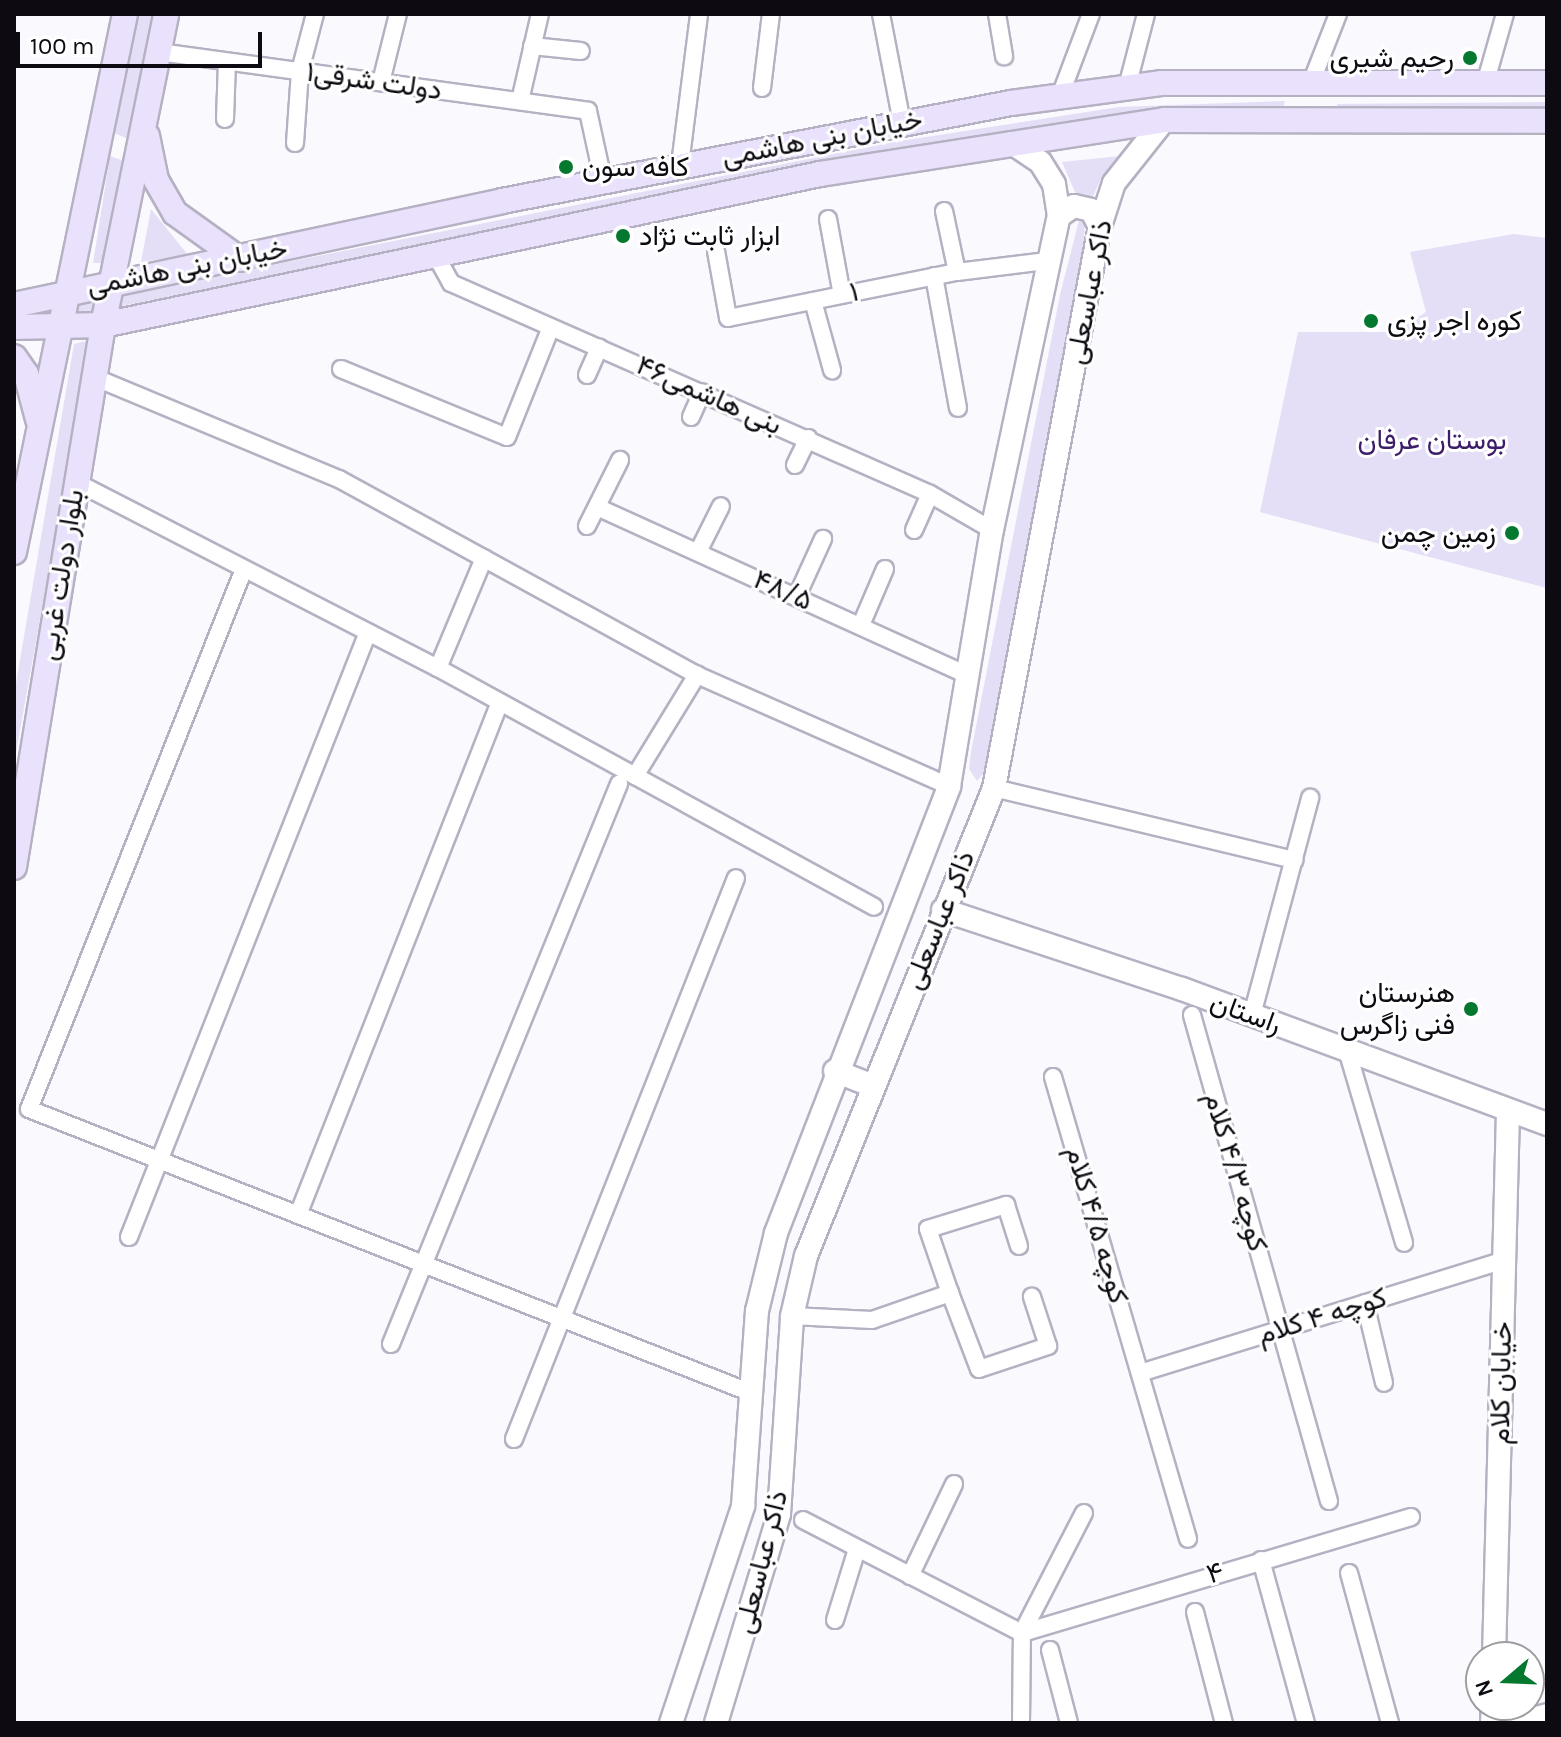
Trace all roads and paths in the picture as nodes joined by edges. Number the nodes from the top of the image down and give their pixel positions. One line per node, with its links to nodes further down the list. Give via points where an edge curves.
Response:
1 (125, 14): 34 (main road, بلوار دولت غربی)
2 (166, 14): 16 (main road, بلوار دولت غربی)
3 (315, 14): 19 (street)
4 (398, 14): 20 (street)
5 (540, 14): 14 (street)
6 (699, 14): 37 (street)
7 (771, 14): 25 (street)
8 (881, 14): 31 (street)
9 (997, 14): 17 (street)
10 (1091, 14): 26 (street)
11 (1146, 14): 24 (street)
12 (1338, 14): 21 (street)
13 (1505, 14): 23 (street)
14 (532, 46): 15 (street); 27 (street)
15 (581, 51)
16 (159, 52): 18 (street, ۱دولت شرقی); 33 (main road, بلوار دولت غربی)
17 (1004, 56)
18 (227, 62): 19 (street, ۱دولت شرقی); 28 (street)
19 (300, 71): 20 (street, ۱دولت شرقی); 35 (street)
20 (381, 82): 27 (street, ۱دولت شرقی)
21 (1311, 83): 23 (main road, خیابان بنی هاشمی); 24 (main road, خیابان بنی هاشمی); 32 (main road)
22 (1547, 83): 23 (main road, خیابان بنی هاشمی)
23 (1485, 84)
24 (1127, 87): 26 (main road, خیابان بنی هاشمی)
25 (762, 88)
26 (1060, 96): 31 (main road, خیابان بنی هاشمی)
27 (520, 101): 38 (street, ۱دولت شرقی, via 588,111)
28 (225, 119)
29 (1164, 120): 32 (main road, خیابان بنی هاشمی); 36 (main road, خیابان بنی هاشمی); 42 (street, ذاکر عباسعلی, via 1114,183)
30 (1546, 121): 32 (main road, خیابان بنی هاشمی)
31 (902, 123): 37 (main road, خیابان بنی هاشمی)
32 (1308, 124)
33 (145, 128): 34 (main road, via 141,149 127,156 112,149); 45 (main road, via 156,180 175,213); 49 (main road, بلوار دولت غربی)
34 (104, 134): 50 (main road, بلوار دولت غربی)
35 (295, 143)
36 (1012, 143): 40 (street, ذاکر عباسعلی, via 1040,162 1054,184); 44 (main road, خیابان بنی هاشمی, via 820,174)
37 (680, 165): 38 (main road, خیابان بنی هاشمی)
38 (603, 180): 45 (main road, خیابان بنی هاشمی)
39 (944, 211): 47 (street)
40 (1059, 216): 42 (street, via 1074,206 1091,210); 46 (street, ذاکر عباسعلی)
41 (828, 219): 51 (street)
42 (1100, 226): 94 (street, ذاکر عباسعلی)
43 (716, 251): 52 (street, ۱, via 728,318)
44 (435, 254): 54 (main road, خیابان بنی هاشمی); 56 (street, بنی هاشمی۴۶, via 451,283)
45 (239, 259): 49 (main road, خیابان بنی هاشمی)
46 (1047, 261): 47 (street, ۱); 77 (street, ذاکر عباسعلی)
47 (957, 272): 48 (street, ۱)
48 (934, 276): 51 (street, ۱); 65 (street)
49 (111, 284): 50 (main road, خیابان بنی هاشمی); 54 (main road, بلوار دولت غربی)
50 (70, 290): 53 (main road, خیابان بنی هاشمی); 57 (main road, بلوار دولت غربی)
51 (842, 295): 52 (street, ۱)
52 (813, 301): 61 (street)
53 (14, 305)
54 (103, 325): 57 (main road, خیابان بنی هاشمی); 63 (main road, بلوار دولت غربی)
55 (14, 327): 57 (main road, خیابان بنی هاشمی)
56 (551, 327): 58 (street, بنی هاشمی۴۶); 60 (street, via 507,437)
57 (61, 328): 67 (main road, بلوار دولت غربی)
58 (599, 348): 62 (street); 64 (street, بنی هاشمی۴۶)
59 (14, 357): 67 (main road, via 26,374)
60 (341, 369)
61 (832, 370)
62 (587, 375)
63 (96, 378): 71 (main road, بلوار دولت غربی); 81 (street, via 339,479)
64 (702, 392): 66 (street); 68 (street, بنی هاشمی۴۶)
65 (958, 408)
66 (691, 417)
67 (39, 425): 79 (main road, بلوار دولت غربی)
68 (808, 438): 70 (street); 72 (street, بنی هاشمی۴۶)
69 (620, 460): 74 (street)
70 (795, 465)
71 (76, 482): 82 (street); 96 (main road, بلوار دولت غربی)
72 (930, 494): 76 (street); 77 (street, بنی هاشمی۴۶)
73 (721, 506): 80 (street)
74 (597, 507): 75 (street); 80 (street, ۴۸/۵)
75 (587, 526)
76 (914, 530)
77 (992, 530): 89 (street, ذاکر عباسعلی)
78 (823, 539): 84 (street)
79 (14, 552)
80 (698, 552): 84 (street, ۴۸/۵)
81 (484, 558): 87 (street); 88 (street)
82 (244, 569): 86 (street); 110 (street, via 29,1109)
83 (885, 569): 85 (street)
84 (797, 596): 85 (street, ۴۸/۵)
85 (861, 625): 89 (street, ۴۸/۵)
86 (368, 632): 87 (street); 110 (street)
87 (438, 668): 90 (street)
88 (697, 675): 91 (street); 93 (street)
89 (969, 676): 93 (street, ذاکر عباسعلی)
90 (500, 702): 91 (street); 111 (street)
91 (635, 776): 100 (street)
92 (619, 784): 116 (street)
93 (949, 786): 105 (street, ذاکر عباسعلی)
94 (994, 788): 97 (street); 101 (street, ذاکر عباسعلی)
95 (1310, 798): 97 (street)
96 (16, 833): 98 (main road, بلوار دولت غربی)
97 (1294, 860): 103 (street)
98 (14, 867)
99 (736, 878): 121 (street)
100 (874, 907)
101 (943, 910): 103 (street, راستان); 107 (street, ذاکر عباسعلی)
102 (1192, 1015): 122 (street, کوچه ۴/۳ کلام)
103 (1252, 1015): 104 (street, راستان)
104 (1347, 1050): 108 (street, راستان); 113 (street)
105 (835, 1071): 107 (street); 126 (street, ذاکر عباسعلی, via 776,1233 757,1311)
106 (1053, 1077): 124 (street, کوچه ۴/۵ کلام)
107 (873, 1086): 120 (street, ذاکر عباسعلی, via 806,1256)
108 (1508, 1110): 109 (street, راستان); 115 (street, خیابان کلام)
109 (1547, 1124)
110 (160, 1161): 111 (street); 112 (street)
111 (298, 1215): 116 (street)
112 (129, 1237)
113 (1404, 1243)
114 (1019, 1246): 117 (street, via 1006,1205 928,1229)
115 (1504, 1260): 119 (street, کوچه ۴ کلام); 141 (street, خیابان کلام)
116 (423, 1264): 121 (street); 123 (street)
117 (950, 1293): 118 (street, via 979,1369 1048,1346); 120 (street, via 872,1320)
118 (1032, 1297)
119 (1365, 1303): 122 (street, کوچه ۴ کلام); 125 (street)
120 (792, 1316): 145 (street, ذاکر عباسعلی, via 779,1514)
121 (562, 1319): 126 (street); 127 (street)
122 (1280, 1329): 124 (street, کوچه ۴ کلام); 129 (street, کوچه ۴/۳ کلام)
123 (391, 1344)
124 (1140, 1373): 133 (street, کوچه ۴/۵ کلام)
125 (1384, 1383)
126 (749, 1392): 144 (street, ذاکر عباسعلی, via 743,1506)
127 (514, 1439)
128 (954, 1484): 137 (street)
129 (1329, 1501)
130 (1084, 1513): 140 (street)
131 (1411, 1517): 135 (street, ۴)
132 (803, 1520): 134 (street)
133 (1188, 1539)
134 (857, 1549): 137 (street); 139 (street)
135 (1261, 1560): 140 (street, ۴); 149 (street)
136 (1349, 1573): 150 (street)
137 (910, 1576): 140 (street)
138 (1195, 1612): 148 (street)
139 (835, 1620)
140 (1022, 1633): 146 (street)
141 (1494, 1641)
142 (1050, 1650): 147 (street)
143 (1547, 1715): 151 (street)
144 (671, 1723)
145 (716, 1723)
146 (1021, 1723)
147 (1069, 1723)
148 (1224, 1723)
149 (1306, 1723)
150 (1390, 1723)
151 (1518, 1723)

